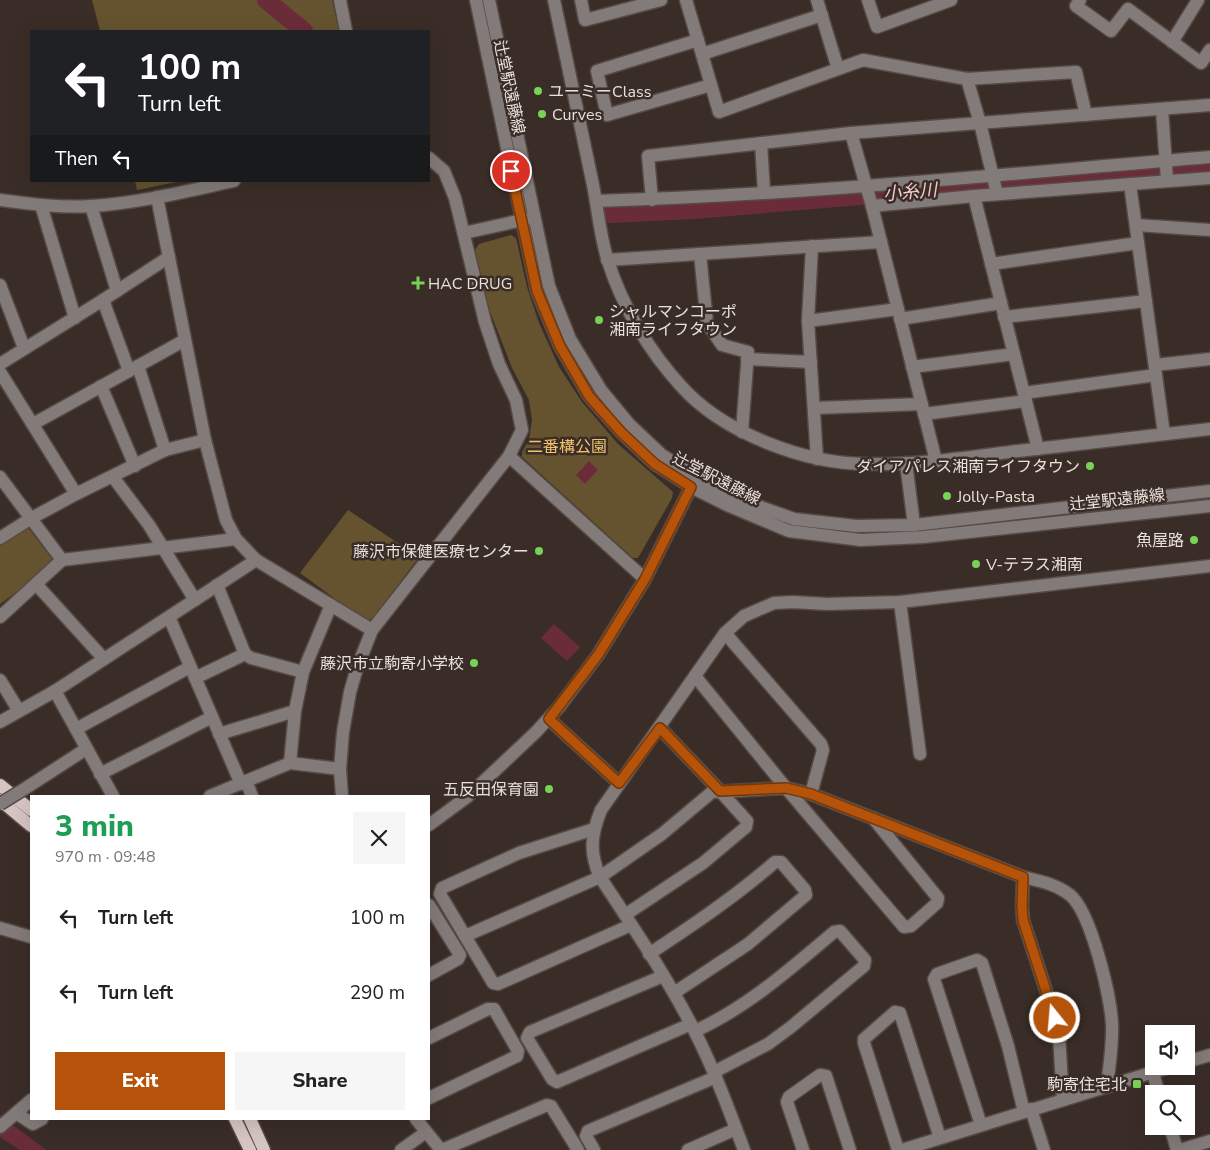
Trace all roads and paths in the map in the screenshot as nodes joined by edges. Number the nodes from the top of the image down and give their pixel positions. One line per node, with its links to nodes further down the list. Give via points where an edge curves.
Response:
1 (340, 0): 14 (street)
2 (476, 0): 48 (street, 辻堂駅遠藤線)
3 (490, 0): 47 (street, 辻堂駅遠藤線)
4 (554, 0): 43 (street)
5 (581, 0): 6 (street, via 585,20)
6 (661, 0)
7 (686, 0): 15 (street)
8 (817, 0): 13 (street)
9 (868, 0): 10 (street, via 877,27)
10 (951, 0)
11 (1080, 0): 16 (street, via 1076,6 1112,31 1128,9)
12 (1198, 0): 16 (street)
13 (822, 15): 18 (street); 19 (street)
14 (346, 30)
15 (698, 40): 18 (street); 21 (street, via 597,71 607,115)
16 (1172, 42): 17 (street, via 1202,63)
17 (1210, 50)
18 (702, 54): 21 (street)
19 (838, 69): 20 (street, via 863,60); 21 (street, via 719,112)
20 (967, 79): 24 (street, via 1076,72); 25 (street)
21 (710, 85)
22 (1210, 105): 23 (street)
23 (1162, 109): 24 (street); 30 (street)
24 (1086, 116): 25 (street)
25 (980, 123): 26 (street); 31 (street)
26 (851, 133): 27 (street); 36 (street)
27 (761, 142): 37 (street); 42 (street, via 648,156)
28 (1210, 157): 30 (street)
29 (430, 159): 51 (street, via 444,171)
30 (1165, 161): 31 (street); 33 (street)
31 (992, 175): 36 (street); 38 (street)
32 (1210, 178): 33 (street)
33 (1167, 180): 35 (street)
34 (229, 182): 40 (street)
35 (1130, 184): 38 (street); 49 (street)
36 (865, 186): 37 (street); 46 (street)
37 (764, 192): 42 (street)
38 (996, 194): 39 (street)
39 (974, 196): 46 (street); 58 (street)
40 (157, 197): 45 (street); 56 (street)
41 (0, 200): 44 (street)
42 (652, 200): 43 (street)
43 (596, 201): 57 (street)
44 (41, 205): 45 (street); 66 (street)
45 (91, 206): 60 (street)
46 (872, 206): 52 (street)
47 (534, 217): 48 (street); 97 (street, 辻堂駅遠藤線, via 549,286 570,339 601,390 629,424)
48 (521, 220): 51 (street); 97 (street, 辻堂駅遠藤線, via 537,291 560,346 589,396 655,464)
49 (1136, 225): 50 (street); 53 (street)
50 (1210, 230)
51 (464, 233): 90 (street, via 485,322 516,400 522,430)
52 (881, 242): 54 (street); 64 (street)
53 (1138, 243): 58 (street); 62 (street)
54 (812, 246): 55 (street); 67 (street)
55 (700, 254): 57 (street); 72 (street, via 707,323 722,345 748,352)
56 (169, 256): 60 (street); 68 (street)
57 (607, 260): 85 (street, via 629,310 652,350 682,387)
58 (991, 264): 63 (street)
59 (0, 284): 69 (street)
60 (117, 291): 61 (street)
61 (103, 300): 66 (street); 76 (street)
62 (1146, 301): 65 (street); 77 (street)
63 (1001, 303): 64 (street); 65 (street)
64 (899, 314): 67 (street); 75 (street)
65 (1004, 317): 70 (street)
66 (74, 318): 69 (street)
67 (808, 321): 73 (street)
68 (185, 340): 76 (street); 87 (street)
69 (24, 348): 74 (street)
70 (1014, 354): 75 (street); 80 (street)
71 (1210, 359): 77 (street)
72 (748, 360): 73 (street); 85 (street)
73 (811, 362): 81 (street)
74 (0, 364)
75 (912, 367): 82 (street)
76 (134, 368): 79 (street); 89 (street)
77 (1155, 370): 80 (street); 86 (street)
78 (0, 372): 83 (street)
79 (101, 386): 83 (street); 94 (street)
80 (1025, 397): 82 (street); 88 (street)
81 (814, 408): 82 (street); 91 (street)
82 (923, 409): 92 (street)
83 (33, 424): 99 (street)
84 (1210, 428): 86 (street)
85 (742, 432): 91 (street)
86 (1164, 434): 88 (street)
87 (205, 440): 89 (street); 104 (street, via 226,520)
88 (1038, 449): 92 (street)
89 (164, 450): 94 (street)
90 (509, 456): 109 (street); 117 (street)
91 (817, 459): 93 (street, via 866,464)
92 (936, 461): 93 (street)
93 (906, 463): 102 (street)
94 (135, 466): 96 (street)
95 (0, 477): 101 (street)
96 (113, 477): 99 (street); 105 (street)
97 (694, 482): 100 (street, 辻堂駅遠藤線, via 727,505 789,531 861,540 932,536); 102 (street, 辻堂駅遠藤線, via 794,519 856,526); 109 (street)
98 (1210, 491): 102 (street, 辻堂駅遠藤線)
99 (76, 494): 101 (street)
100 (1210, 506)
101 (30, 519): 103 (street); 106 (street)
102 (914, 525)
103 (0, 538)
104 (236, 539): 105 (street); 107 (street)
105 (164, 549): 106 (street); 112 (street)
106 (62, 560): 110 (street)
107 (256, 560): 111 (street); 114 (street)
108 (1210, 566): 113 (street)
109 (645, 579): 129 (street, via 598,655)
110 (36, 584): 115 (street); 120 (street)
111 (218, 585): 112 (street); 119 (street)
112 (195, 600): 116 (street)
113 (900, 602): 118 (street, via 774,603 744,616); 135 (street)
114 (331, 604): 117 (street); 122 (street)
115 (0, 617)
116 (169, 617): 120 (street); 121 (street)
117 (372, 630): 137 (street, via 350,692)
118 (725, 633): 123 (street); 144 (street, via 821,744 823,750)
119 (245, 654): 121 (street); 122 (street)
120 (104, 659): 125 (street)
121 (193, 672): 128 (street); 132 (street)
122 (303, 672): 127 (street)
123 (695, 676): 131 (street); 142 (street)
124 (0, 680): 126 (street)
125 (55, 691): 126 (street); 132 (street)
126 (19, 711): 130 (street)
127 (295, 711): 133 (street); 136 (street)
128 (212, 717): 133 (street); 138 (street)
129 (549, 719): 140 (street); 153 (street, via 468,797)
130 (0, 722)
131 (660, 728): 140 (street); 143 (street)
132 (76, 729): 134 (street)
133 (219, 734): 139 (street)
134 (86, 749): 138 (street); 150 (street, bridge)
135 (920, 754)
136 (290, 763): 137 (street); 139 (street)
137 (340, 769): 148 (street)
138 (100, 774): 145 (street)
139 (243, 783): 146 (street); 147 (street)
140 (619, 783): 155 (street, via 601,810)
141 (0, 785): 151 (main road)
142 (786, 788): 143 (street); 144 (street); 152 (street, via 904,927 911,926 937,903 938,898)
143 (720, 791): 156 (street, via 712,792 662,834); 159 (street, via 746,821 746,827)
144 (811, 794): 152 (street)
145 (112, 795)
146 (213, 795)
147 (251, 795)
148 (342, 795)
149 (0, 800): 154 (main road)
150 (0, 804)
151 (30, 809)
152 (872, 818): 157 (street)
153 (430, 824)
154 (30, 825)
155 (594, 829): 156 (street, via 592,850); 161 (street, via 519,854 442,888 440,894)
156 (600, 877): 159 (street); 161 (street)
157 (1023, 877): 173 (street, via 1053,884 1071,896 1082,910 1100,960 1108,996 1112,1025); 175 (street, via 1023,920 1059,1035)
158 (430, 907): 164 (street, via 460,955)
159 (628, 920): 161 (street, via 498,984 493,983); 163 (street)
160 (0, 930): 162 (street)
161 (465, 936)
162 (30, 937)
163 (650, 954): 165 (street); 166 (street, via 735,896 776,862 781,862 805,890 806,895 748,944)
164 (430, 974)
165 (663, 976): 166 (street); 167 (street, via 530,1032 527,1038 552,1080 557,1082)
166 (674, 993): 167 (street)
167 (693, 1028): 171 (street); 171 (street, via 713,1023 748,1002 834,932 840,932 865,960 864,966 791,1027)
168 (430, 1038): 174 (street, via 488,1009 494,1010 518,1052 517,1056)
169 (1210, 1055): 170 (street)
170 (1195, 1059)
171 (715, 1075): 185 (street); 195 (street, via 588,1131 586,1136)
172 (1146, 1075): 173 (street)
173 (1107, 1087): 175 (street)
174 (430, 1098)
175 (1063, 1100): 177 (street)
176 (30, 1101): 178 (street)
177 (1027, 1111): 183 (street); 183 (street, via 982,963 977,960 937,974 934,979); 202 (street)
178 (13, 1116): 179 (street, via 33,1124); 184 (street)
179 (40, 1120)
180 (235, 1120): 190 (main road)
181 (250, 1120): 191 (main road)
182 (417, 1120): 186 (street)
183 (981, 1125): 188 (street)
184 (0, 1127)
185 (736, 1129): 196 (street); 197 (street)
186 (426, 1132): 192 (street); 193 (street)
187 (1173, 1135): 203 (street)
188 (940, 1138): 200 (street, via 900,1013 895,1012 864,1039 864,1043); 201 (street)
189 (1208, 1144): 203 (street)
190 (250, 1150)
191 (264, 1150)
192 (401, 1150)
193 (441, 1150): 194 (street, via 547,1105 551,1106)
194 (578, 1150)
195 (594, 1150)
196 (688, 1150)
197 (744, 1150)
198 (803, 1150): 199 (street, via 787,1102 789,1097 820,1075 826,1076)
199 (850, 1150)
200 (898, 1150)
201 (902, 1150)
202 (1044, 1150)
203 (1179, 1150)

